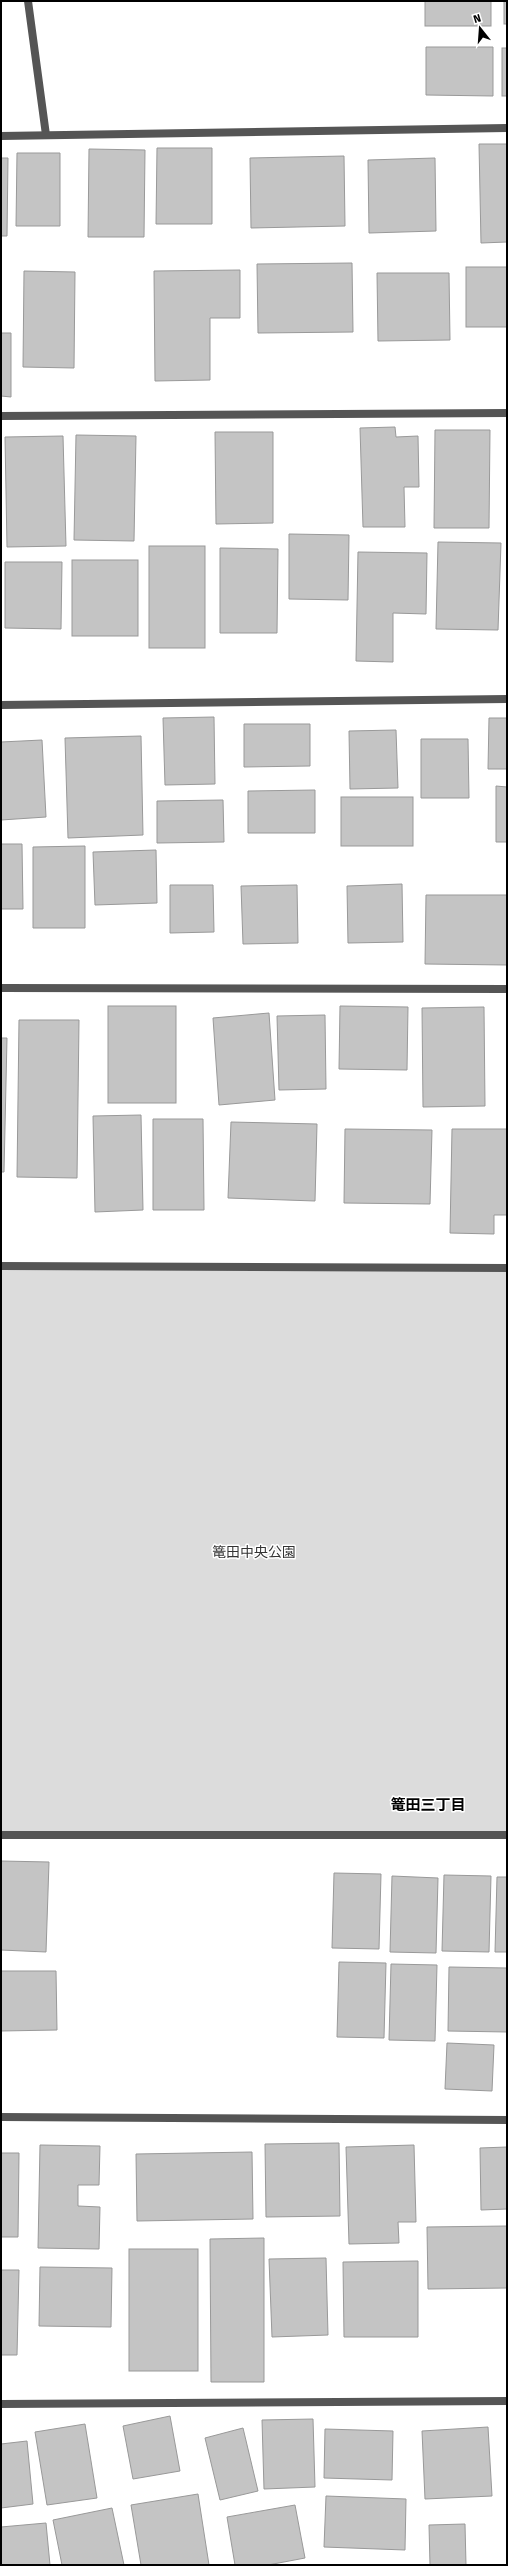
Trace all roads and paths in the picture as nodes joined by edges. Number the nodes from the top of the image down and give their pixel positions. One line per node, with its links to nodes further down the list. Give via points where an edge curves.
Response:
1 (28, 1): 3 (street)
2 (507, 128): 3 (street)
3 (46, 135): 4 (street)
4 (1, 136)
5 (507, 413): 6 (street)
6 (1, 416)
7 (507, 699): 8 (street)
8 (1, 705)
9 (1, 988): 10 (street)
10 (507, 989)
11 (1, 1266): 12 (street)
12 (507, 1268)
13 (1, 1835): 14 (street)
14 (507, 1835)
15 (1, 2117): 16 (street)
16 (507, 2120)
17 (507, 2401): 18 (street)
18 (1, 2404)

